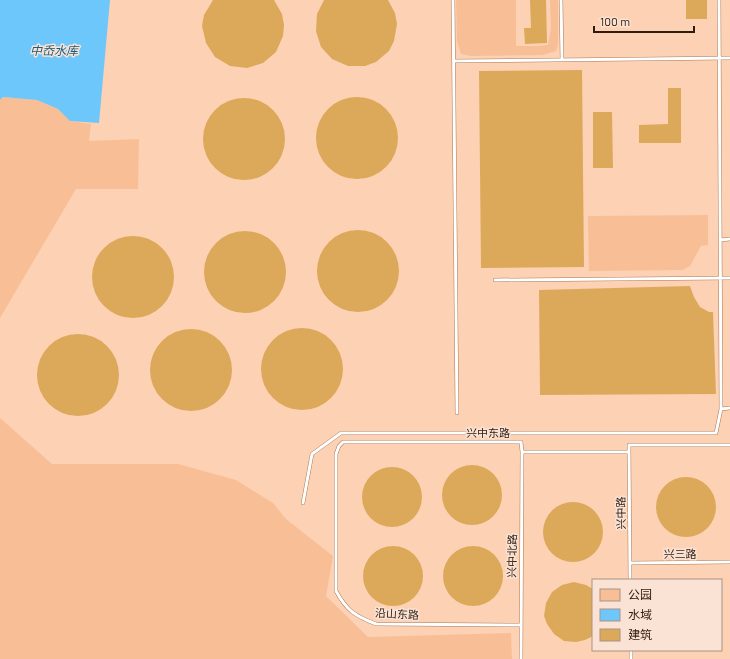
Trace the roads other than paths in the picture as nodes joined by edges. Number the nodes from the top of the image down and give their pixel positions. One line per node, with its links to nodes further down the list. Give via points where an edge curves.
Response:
1 (453, 0): 7 (lane)
2 (561, 0): 6 (lane)
3 (719, 0): 4 (lane)
4 (719, 58): 5 (lane); 6 (lane); 9 (lane)
5 (730, 58)
6 (562, 60): 7 (lane)
7 (454, 61): 15 (lane)
8 (730, 239): 9 (lane)
9 (720, 240): 10 (lane)
10 (720, 278): 11 (lane); 12 (lane); 14 (lane)
11 (730, 278)
12 (495, 280)
13 (730, 408): 14 (lane)
14 (721, 409): 20 (lane, via 716,432 341,433 312,454)
15 (457, 413)
16 (730, 445): 19 (lane, 兴中路, via 629,446)
17 (338, 446): 18 (lane, 兴中东路, via 343,442 521,442); 24 (lane, 沿山东路, via 336,591 344,605 360,618 376,624)
18 (522, 452): 19 (lane); 24 (lane, 兴中北路)
19 (629, 452): 22 (lane, 兴中路)
20 (304, 503)
21 (730, 562): 22 (lane, 兴三路)
22 (630, 563): 23 (lane, 兴中路)
23 (630, 579)
24 (520, 626): 25 (lane, 兴中北路)
25 (521, 659)

